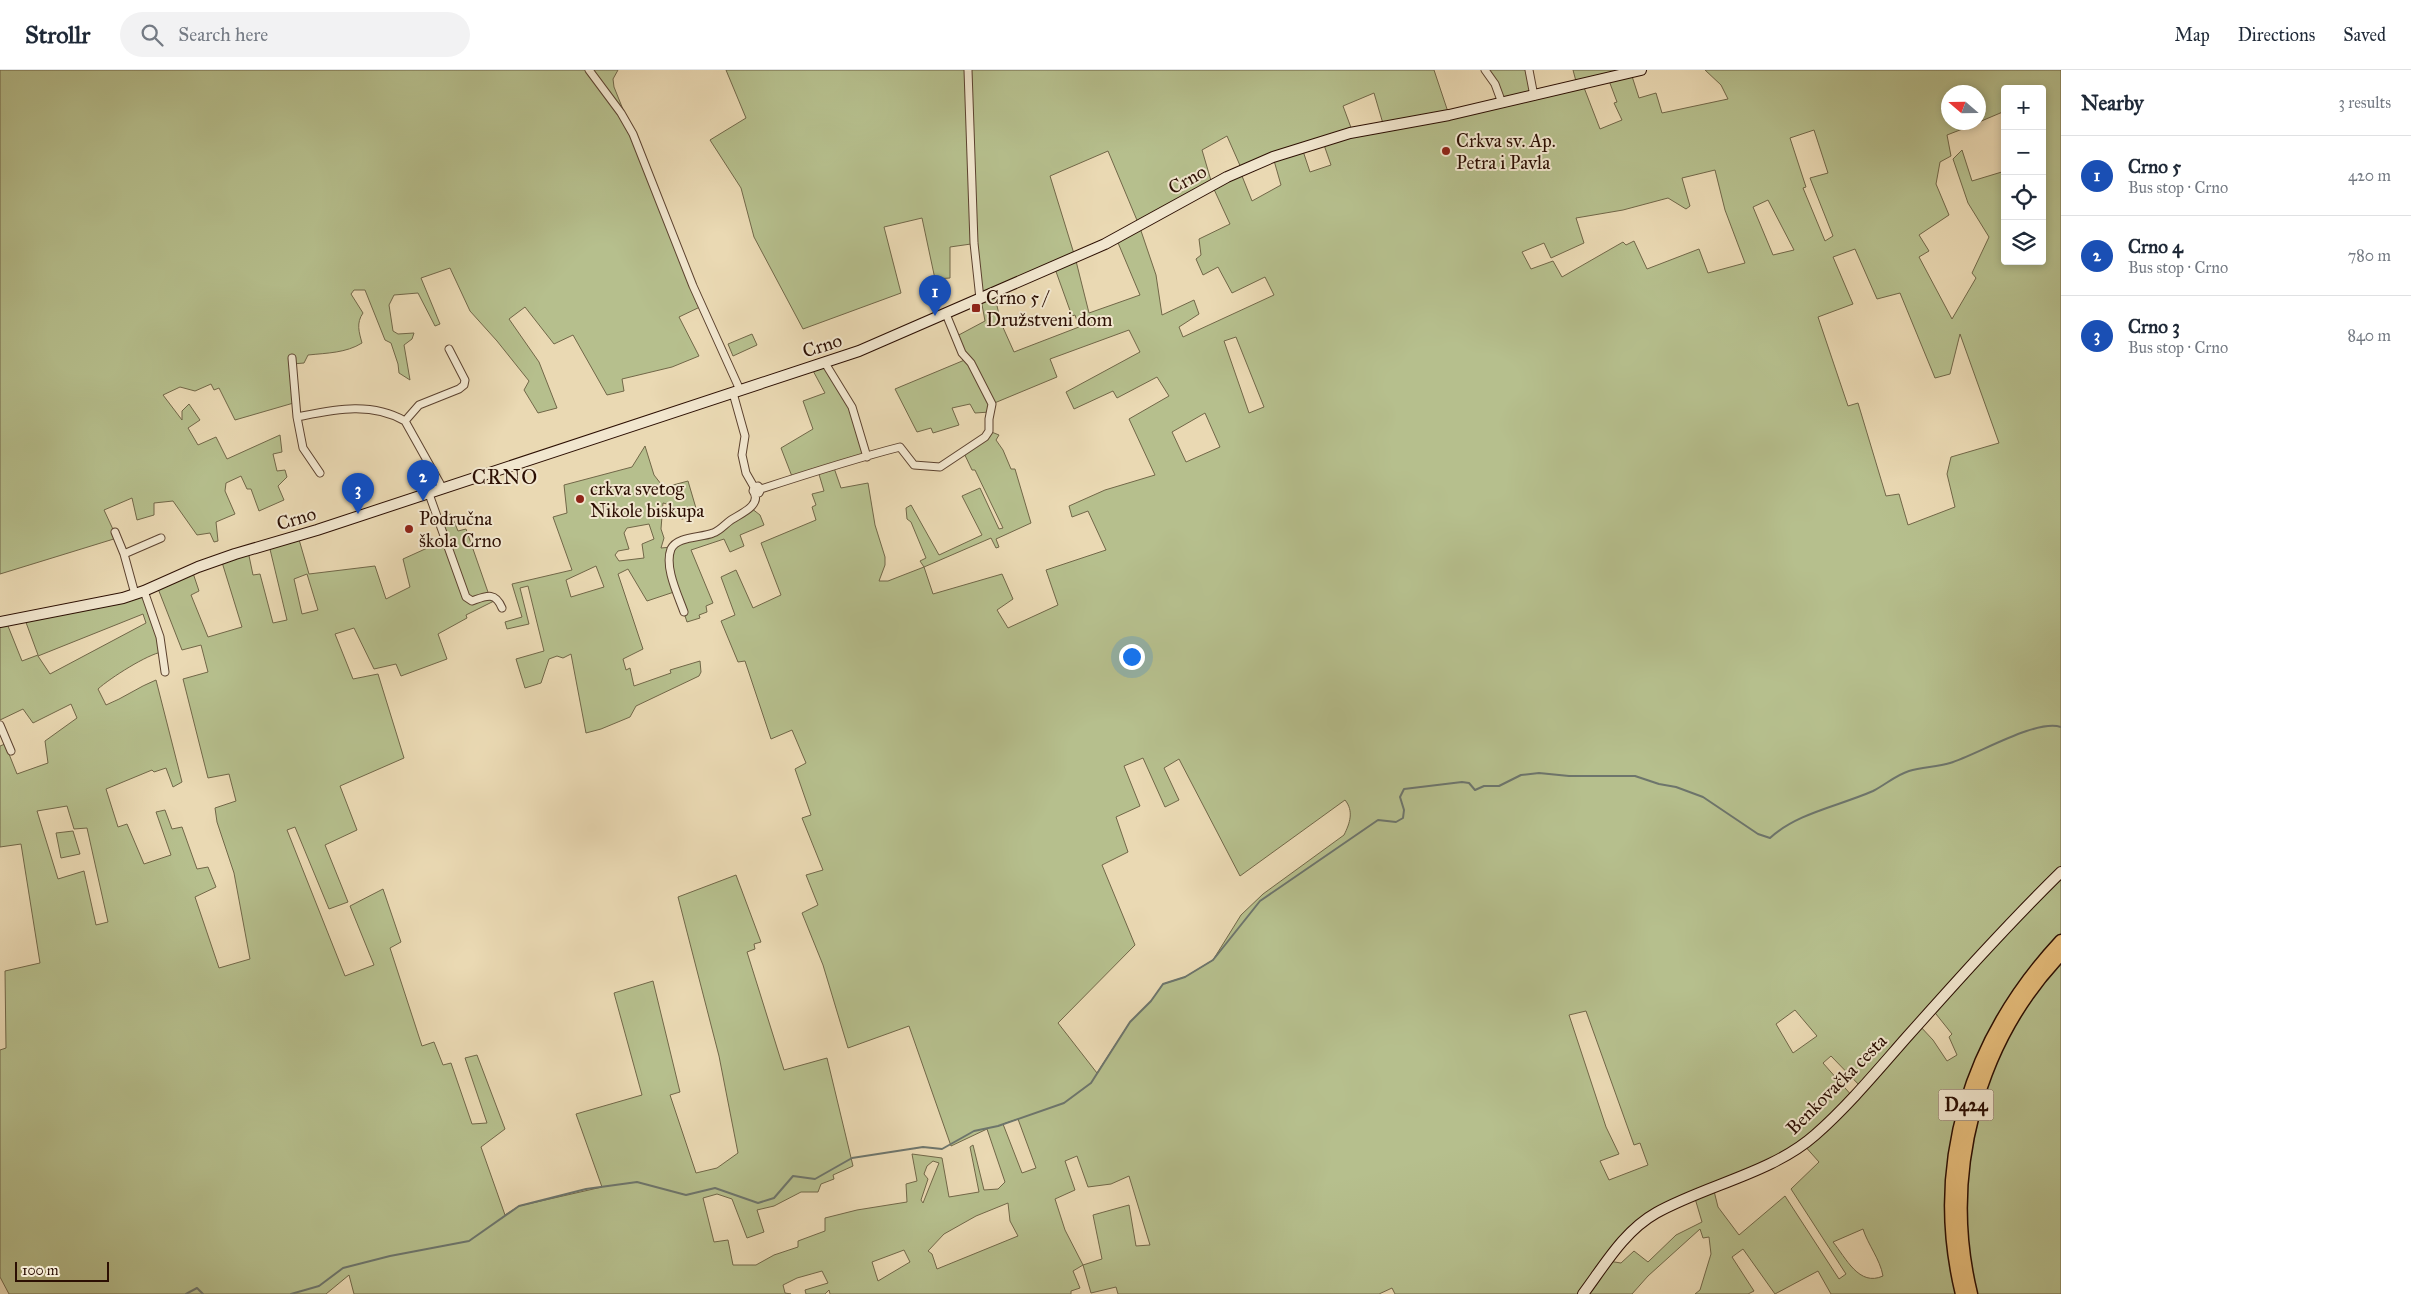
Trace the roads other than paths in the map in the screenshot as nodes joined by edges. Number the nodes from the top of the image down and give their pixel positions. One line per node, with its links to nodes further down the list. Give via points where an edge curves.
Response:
1 (589, 70): 13 (street, via 633,134)
2 (968, 70): 8 (street, via 974,244)
3 (1485, 70): 7 (street, via 1496,84)
4 (1529, 70): 6 (street)
5 (1641, 70): 6 (street, Crno)
6 (1534, 96): 7 (street, Crno)
7 (1502, 103): 8 (street, Crno, via 1350,133 1273,157 1226,177 1105,244)
8 (980, 300): 9 (street, Crno)
9 (946, 314): 12 (street, Crno); 16 (street, via 962,353 971,363 992,404 989,431 940,467 914,466 900,447)
10 (449, 349): 15 (street, via 465,380 464,385 418,406)
11 (292, 358): 14 (street)
12 (825, 362): 13 (street, Crno); 16 (street, via 852,407)
13 (737, 391): 18 (street, Crno); 19 (street, via 745,436 742,455 746,473)
14 (297, 417): 15 (street, via 343,408 362,409); 17 (street, via 303,448)
15 (405, 420): 18 (street)
16 (867, 457): 19 (street)
17 (320, 473)
18 (443, 490): 20 (street, Crno)
19 (757, 490): 26 (street, via 751,508 714,533 679,542 672,547 669,557 671,572)
20 (429, 494): 24 (street, Crno, via 235,554); 25 (street, via 466,597 472,601 494,596)
21 (115, 532): 23 (street)
22 (161, 538): 23 (street)
23 (124, 554): 24 (street)
24 (140, 593): 27 (street, Crno); 28 (street, via 160,637)
25 (502, 608)
26 (684, 612)
27 (0, 622)
28 (164, 672)
29 (0, 725): 30 (street)
30 (11, 751)
31 (2061, 872): 34 (street, Benkovačka cesta, via 1855,1096 1815,1135 1791,1153 1655,1214 1615,1250)
32 (2061, 941): 35 (highway, D424, via 2022,986 2004,1014 1974,1076 1962,1116 1952,1177 1951,1214)
33 (2061, 954): 36 (highway, D424, via 2010,1021 1972,1116 1962,1178 1960,1218)
34 (1583, 1294)
35 (1962, 1294)
36 (1971, 1294)

